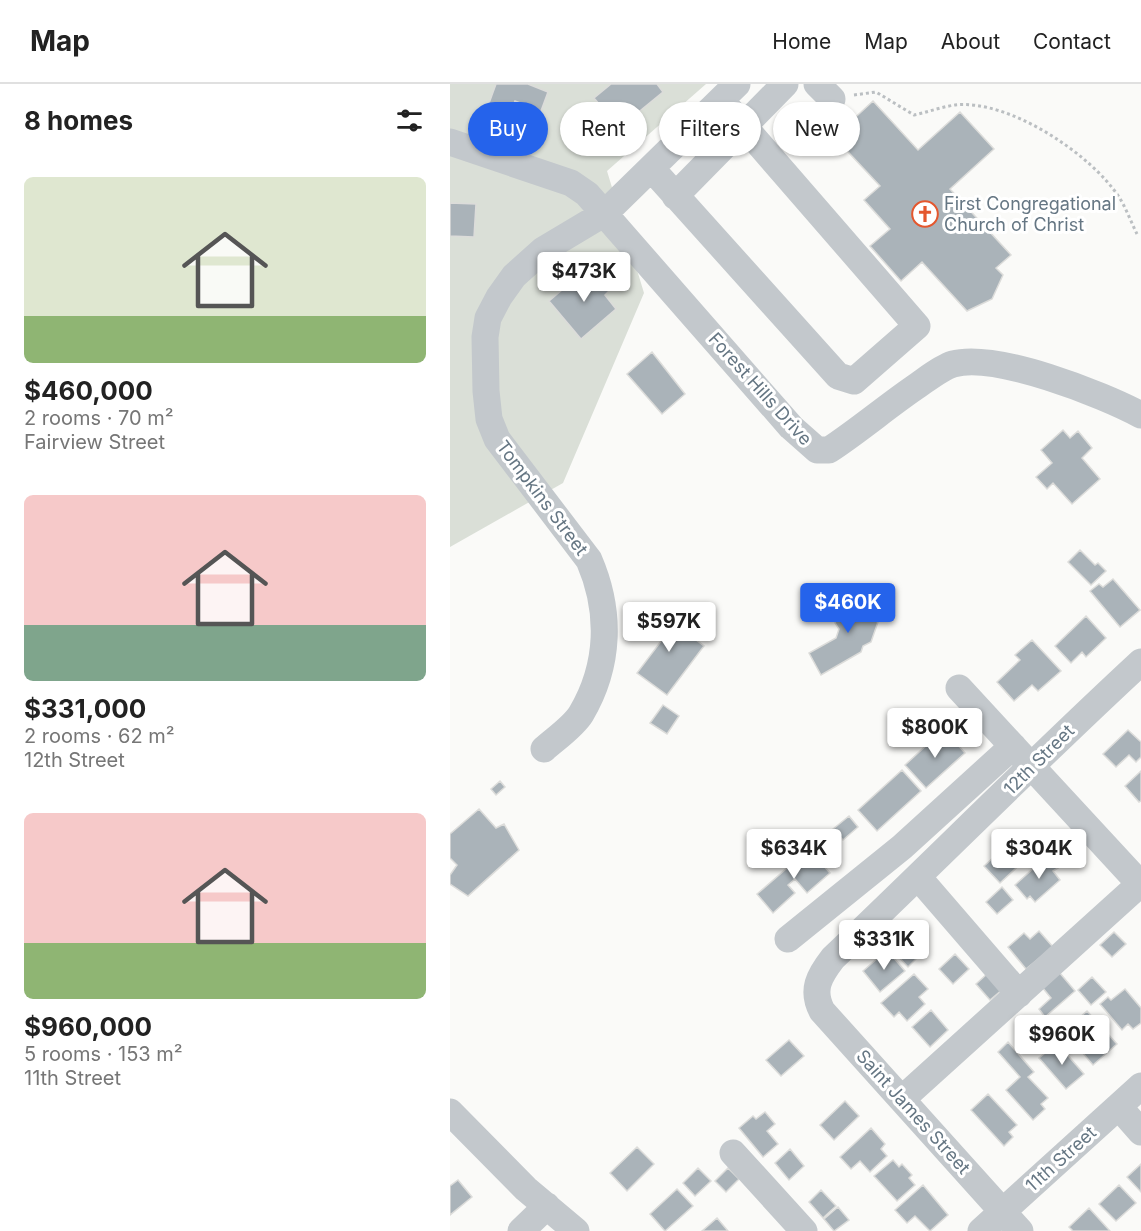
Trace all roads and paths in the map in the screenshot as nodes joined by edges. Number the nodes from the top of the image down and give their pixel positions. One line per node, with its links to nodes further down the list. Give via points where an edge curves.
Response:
1 (785, 84): 4 (street)
2 (824, 91): 11 (path, via 876,92 914,115 957,105 1005,111 1049,133 1088,162 1119,196)
3 (729, 92): 8 (street, Tompkins Street)
4 (761, 107)
5 (450, 142): 10 (street, Forest Hills Drive, via 571,183)
6 (761, 146): 9 (street, via 917,326 854,381 838,376)
7 (713, 156): 9 (street)
8 (651, 168): 9 (street); 10 (street, Tompkins Street)
9 (675, 196)
10 (605, 213): 12 (street, Forest Hills Drive, via 791,427 817,450 829,450 930,376 952,364 981,360 1039,375); 16 (street, Tompkins Street, via 543,250 514,276 488,318 484,337 489,419 497,439 589,560 603,605 606,632 602,666 580,716)
11 (1137, 234)
12 (1141, 415)
13 (1141, 662): 17 (street, 12th Street)
14 (959, 688): 15 (street)
15 (1013, 746): 17 (street); 20 (street, 12th Street, via 902,847)
16 (544, 750)
17 (1032, 766): 18 (street, 12th Street); 19 (street)
18 (918, 877): 21 (street, 12th Street, via 833,958); 22 (street)
19 (1141, 884): 22 (street)
20 (788, 939)
21 (815, 989): 24 (street, Saint James Street, via 822,1011)
22 (1019, 994): 24 (street)
23 (1141, 1086): 25 (street, 11th Street)
24 (902, 1099): 30 (street, Saint James Street)
25 (1119, 1107): 27 (street); 30 (street, 11th Street)
26 (450, 1112): 29 (street)
27 (1141, 1132)
28 (733, 1153): 33 (street)
29 (547, 1206): 31 (street); 32 (street)
30 (1002, 1211): 34 (street, 11th Street); 35 (street, Saint James Street)
31 (521, 1231)
32 (576, 1231)
33 (804, 1231)
34 (981, 1231)
35 (1020, 1231)

